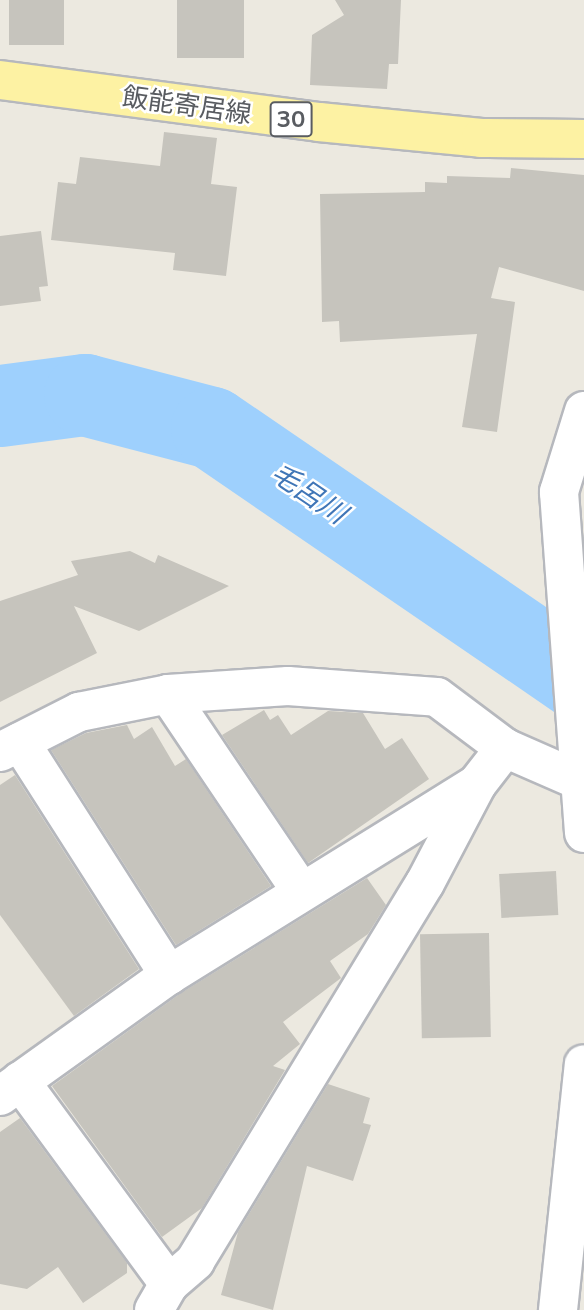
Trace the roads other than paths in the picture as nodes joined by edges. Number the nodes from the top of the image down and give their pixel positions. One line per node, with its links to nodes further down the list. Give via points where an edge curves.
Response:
1 (0, 80): 2 (main road, 飯能寄居線 / 30, via 332,124 481,138)
2 (584, 139)
3 (584, 411): 4 (street)
4 (573, 477): 8 (street, via 559,517)
5 (168, 694): 6 (street, via 79,712); 7 (street, via 288,686 437,696); 11 (street)
6 (10, 747): 12 (street)
7 (505, 748): 8 (street); 9 (street)
8 (576, 779): 10 (street)
9 (477, 784): 11 (street); 16 (street, via 425,883 195,1261)
10 (584, 833)
11 (300, 890): 12 (street)
12 (169, 975): 14 (street)
13 (584, 1065): 15 (street)
14 (10, 1088): 16 (street)
15 (582, 1115): 17 (street)
16 (162, 1297)
17 (558, 1310)

